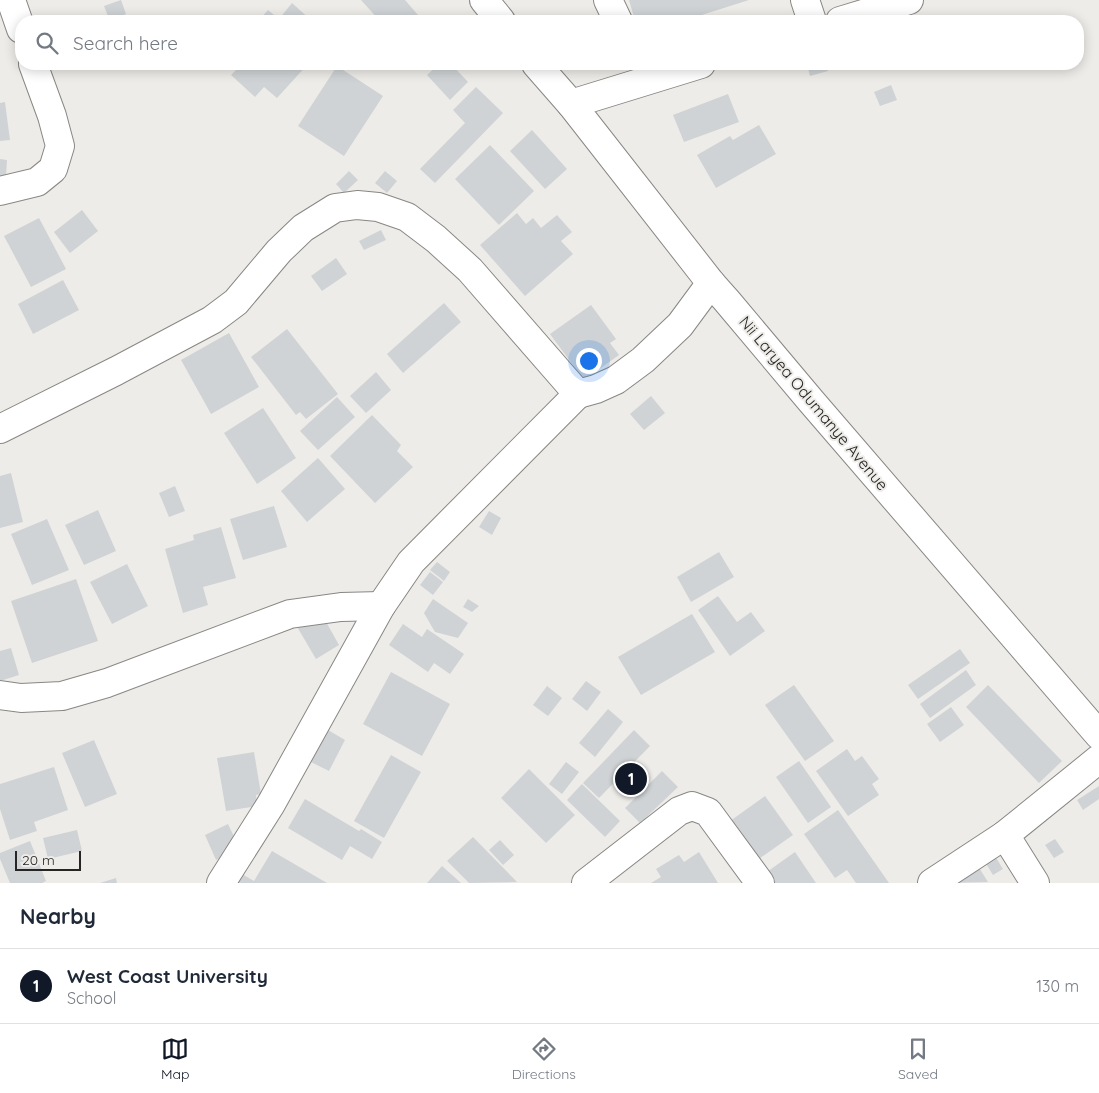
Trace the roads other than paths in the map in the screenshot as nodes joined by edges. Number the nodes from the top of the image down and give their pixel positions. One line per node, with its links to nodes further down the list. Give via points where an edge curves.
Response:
1 (11, 0): 6 (street)
2 (484, 0): 7 (street)
3 (608, 0): 8 (street)
4 (805, 0): 9 (street)
5 (909, 0): 10 (street)
6 (16, 15)
7 (496, 15)
8 (615, 15)
9 (810, 15)
10 (860, 15)
11 (36, 70): 15 (street, via 60,146 53,169 37,182)
12 (541, 70): 14 (street, Nii Laryea Odumanye Avenue)
13 (655, 70): 14 (street)
14 (571, 104): 16 (street, Nii Laryea Odumanye Avenue)
15 (0, 191)
16 (710, 284): 17 (street, via 680,324 643,360 616,380); 21 (street, Nii Laryea Odumanye Avenue)
17 (578, 394): 18 (street, via 470,270 436,239 407,217 378,207 357,205 335,208 304,228 279,251 236,302 212,320); 19 (street, via 411,562)
18 (0, 429)
19 (381, 606): 20 (street, via 341,607 290,614 107,683 62,696 21,698); 24 (street, via 272,804)
20 (0, 695)
21 (1099, 735)
22 (1099, 759): 23 (street)
23 (1005, 835): 27 (street); 28 (street)
24 (221, 883)
25 (586, 883): 26 (street, via 679,812 692,806 708,812)
26 (760, 883)
27 (932, 883)
28 (1035, 883)

